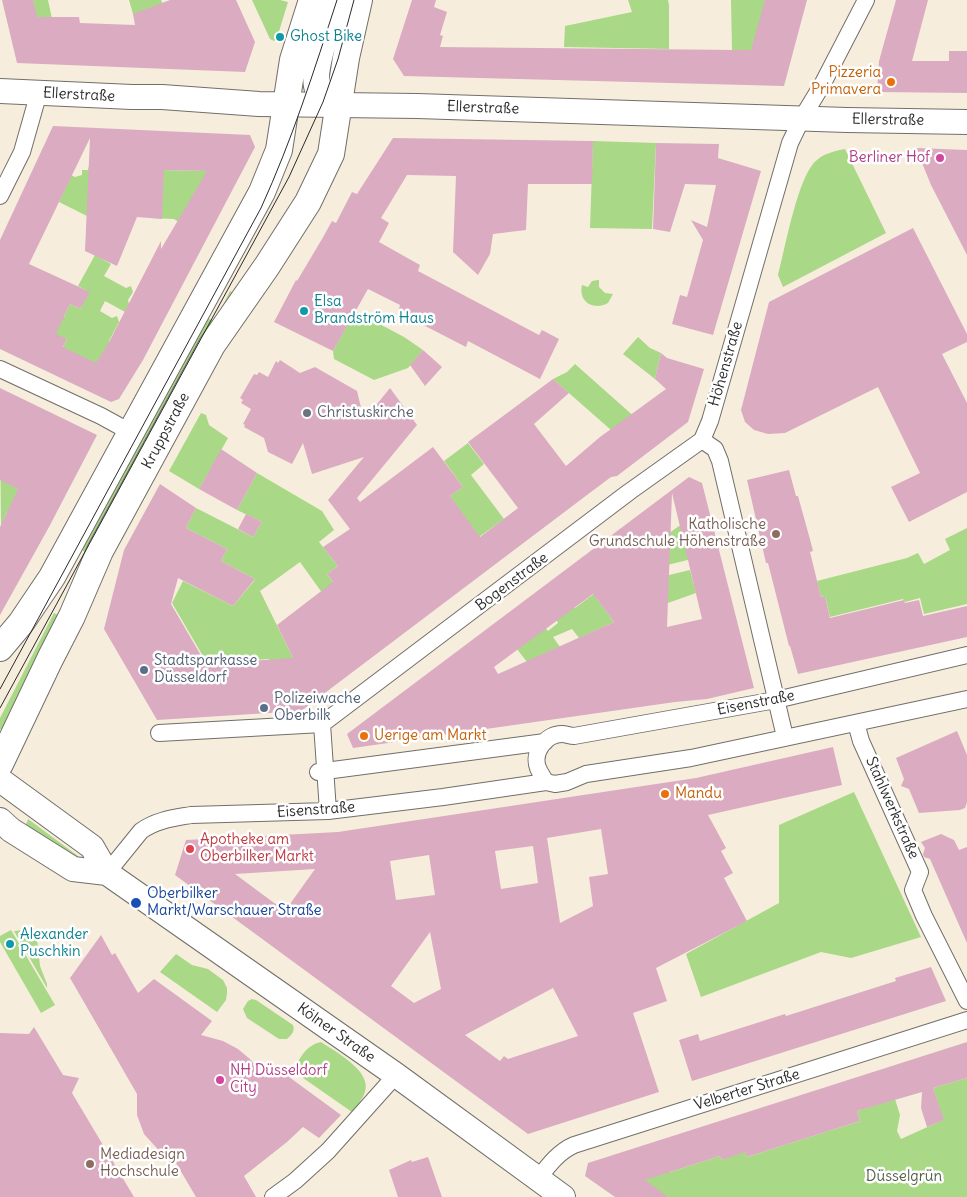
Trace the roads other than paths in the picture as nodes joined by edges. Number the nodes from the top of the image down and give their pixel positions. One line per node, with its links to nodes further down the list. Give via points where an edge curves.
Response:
1 (312, 0): 7 (main road, Kruppstraße, via 293,60)
2 (337, 0): 8 (main road, via 319,59 316,82 321,93)
3 (359, 0): 8 (main road, Kruppstraße)
4 (866, 0): 9 (street, Höhenstraße)
5 (0, 91): 6 (street, Ellerstraße)
6 (39, 92): 7 (street, Ellerstraße); 11 (street, via 22,152)
7 (286, 105): 8 (street, Ellerstraße); 13 (main road, Kruppstraße, via 279,150 262,192)
8 (340, 105): 9 (street, Ellerstraße); 24 (main road, Kruppstraße, via 331,154 308,202 212,345 100,551)
9 (802, 118): 10 (street, Ellerstraße); 14 (street, Höhenstraße, via 790,143)
10 (967, 122)
11 (0, 196)
12 (0, 369): 13 (street)
13 (132, 433): 15 (main road, Kruppstraße, via 52,577)
14 (702, 440): 18 (street, via 715,449 720,461); 20 (street, Bogenstraße)
15 (0, 648)
16 (967, 655): 18 (street, Eisenstraße)
17 (967, 699): 19 (street, Eisenstraße)
18 (776, 700): 22 (street); 23 (street, Eisenstraße, via 574,736 562,734)
19 (856, 723): 22 (street, Eisenstraße); 31 (street, Stahlwerkstraße, via 861,741 920,872 913,890)
20 (322, 724): 21 (street); 25 (street)
21 (160, 733)
22 (785, 737): 27 (street, Eisenstraße, via 691,758 594,772 567,782)
23 (544, 742): 25 (street, Eisenstraße); 27 (street, via 537,754 537,763)
24 (0, 764)
25 (322, 772): 28 (street)
26 (0, 780): 30 (street, Kölner Straße, via 92,847)
27 (546, 782): 28 (street, Eisenstraße)
28 (328, 811): 30 (street, Eisenstraße, via 191,816 164,820 141,831)
29 (0, 820): 30 (street, Kölner Straße, via 10,830 73,869)
30 (107, 873): 33 (street, Kölner Straße)
31 (967, 1001)
32 (967, 1020): 34 (street, Velberter Straße, via 574,1145 551,1162)
33 (396, 1075): 34 (street, Kölner Straße); 35 (street, via 328,1151)
34 (538, 1179): 36 (street, Kölner Straße)
35 (273, 1197)
36 (563, 1197)

